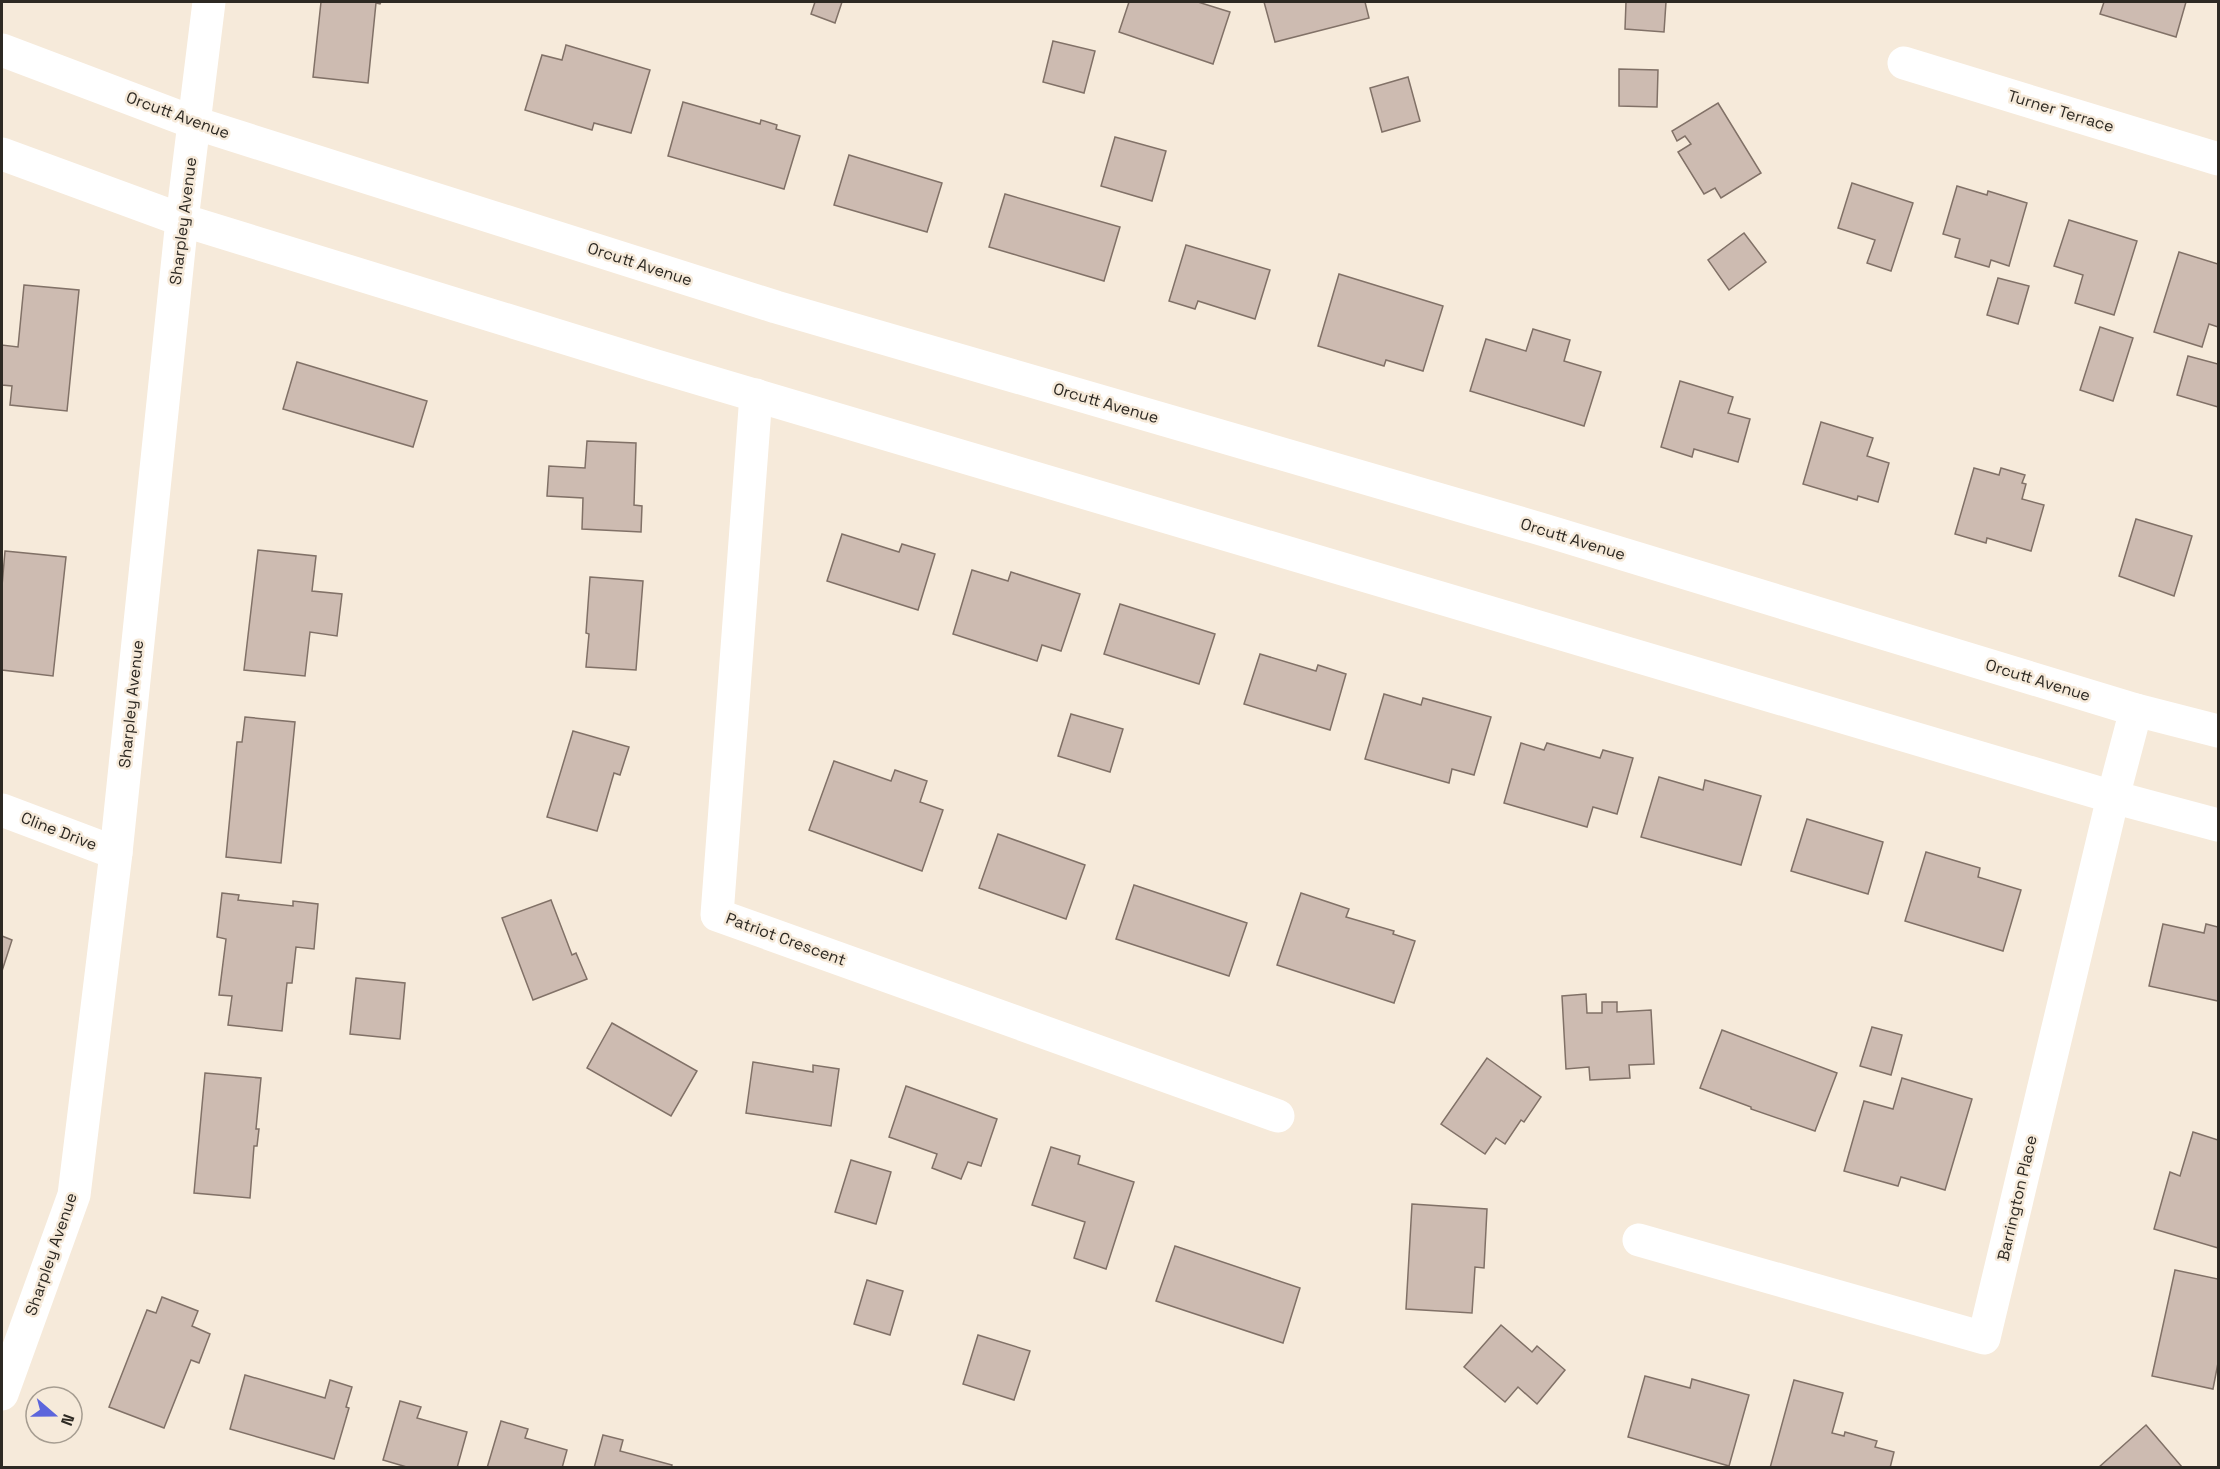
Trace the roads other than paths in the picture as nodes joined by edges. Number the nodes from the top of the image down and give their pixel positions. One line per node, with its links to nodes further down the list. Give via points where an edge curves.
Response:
1 (209, 2): 4 (main road, Sharpley Avenue)
2 (2, 50): 4 (main road, Orcutt Avenue)
3 (1904, 63): 6 (main road, Turner Terrace)
4 (195, 123): 7 (main road, Sharpley Avenue); 9 (main road, Orcutt Avenue, via 776,307 1532,527)
5 (2, 154): 7 (main road)
6 (2218, 159)
7 (182, 220): 8 (main road); 14 (main road, Sharpley Avenue)
8 (756, 395): 11 (main road); 15 (main road, Patriot Crescent, via 717,915)
9 (2136, 710): 10 (main road, Orcutt Avenue); 11 (main road, Barrington Place)
10 (2218, 731)
11 (2113, 797): 13 (main road); 16 (main road, Barrington Place, via 1984,1338)
12 (2, 810): 14 (main road, Cline Drive)
13 (2218, 825)
14 (116, 853): 17 (main road, Sharpley Avenue, via 74,1195)
15 (1278, 1116)
16 (1639, 1240)
17 (2, 1394)

